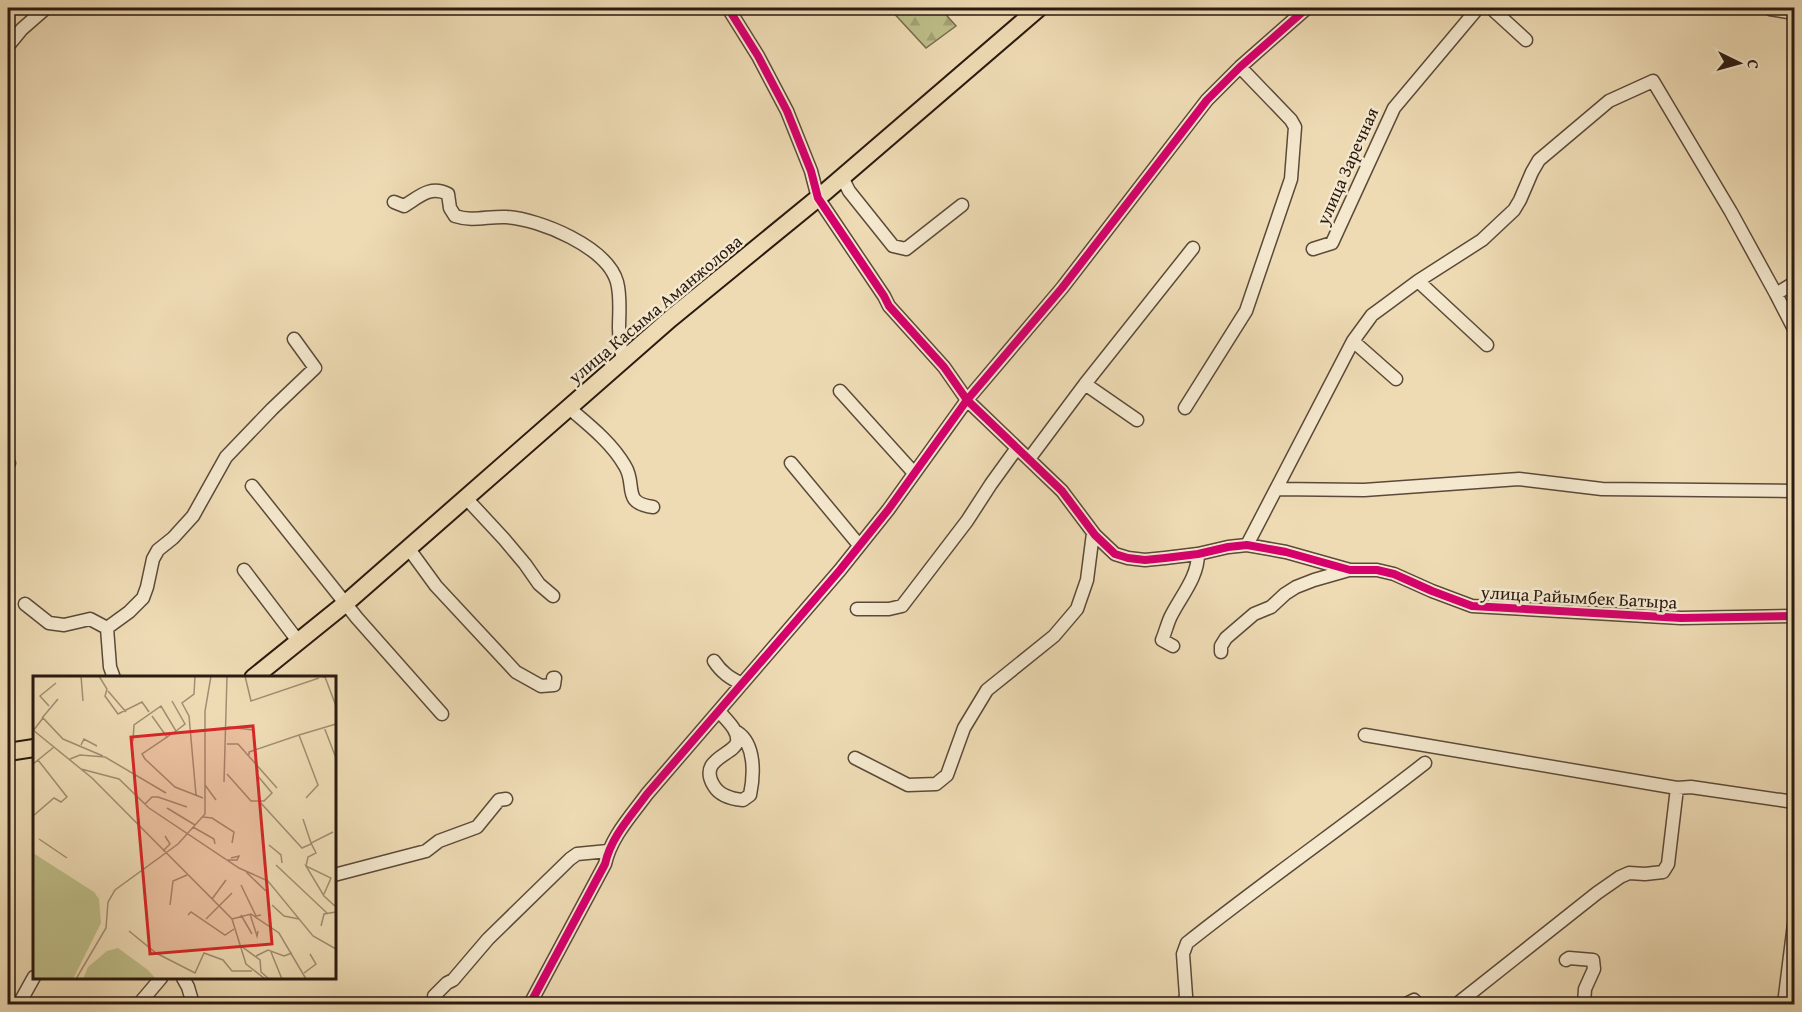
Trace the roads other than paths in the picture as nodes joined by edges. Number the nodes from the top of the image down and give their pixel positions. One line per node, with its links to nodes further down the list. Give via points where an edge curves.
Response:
1 (46, 8): 10 (street)
2 (728, 8): 13 (street, улица Райымбек Батыра, via 787,111)
3 (1039, 8): 12 (main road, улица Касыма Аманжолова)
4 (1307, 8): 11 (street)
5 (1478, 8): 17 (street, улица Заречная, via 1394,108 1332,243)
6 (1491, 8): 9 (street)
7 (1770, 9): 8 (street)
8 (1794, 13)
9 (1526, 40)
10 (8, 46)
11 (1240, 66): 29 (street, via 1207,100 1062,288); 31 (street, via 1295,127 1291,179 1246,311)
12 (842, 177): 13 (main road, улица Касыма Аманжолова); 15 (street, via 894,246 906,249)
13 (818, 198): 25 (main road, улица Касыма Аманжолова); 29 (street, улица Райымбек Батыра, via 889,306 944,367)
14 (394, 202): 25 (street, via 404,206 428,190 444,191 455,216 475,220 516,219 582,243 613,272 618,285)
15 (962, 205)
16 (1193, 248): 27 (street)
17 (1313, 249)
18 (1418, 281): 20 (street, via 1482,240 1514,210 1539,160 1609,101 1653,81); 23 (street, via 1372,315); 24 (street)
19 (1794, 283): 20 (street)
20 (1776, 294): 21 (street)
21 (1794, 329)
22 (294, 339): 54 (street, via 315,368 226,458 193,516 158,550 143,598)
23 (1353, 341): 26 (street); 38 (street)
24 (1488, 345)
25 (623, 361): 30 (main road, улица Касыма Аманжолова)
26 (1396, 379)
27 (1085, 384): 32 (street); 34 (street)
28 (840, 391): 36 (street)
29 (967, 400): 33 (street, улица Райымбек Батыра); 36 (street)
30 (569, 408): 40 (main road, улица Касыма Аманжолова); 41 (street, via 614,449 627,468 632,499 640,506)
31 (1185, 408)
32 (1137, 420)
33 (1017, 448): 34 (street, улица Райымбек Батыра); 52 (street, via 903,606)
34 (1029, 459): 42 (street, улица Райымбек Батыра, via 1062,491)
35 (791, 463): 43 (street)
36 (914, 473): 43 (street)
37 (252, 486): 50 (street)
38 (1276, 489): 39 (street, via 1364,490 1519,479 1602,489); 44 (street)
39 (1794, 491)
40 (466, 498): 45 (main road, улица Касыма Аманжолова); 49 (street)
41 (652, 507)
42 (1093, 533): 46 (street, улица Райымбек Батыра, via 1115,554 1128,558); 69 (street, via 1087,580 1077,609 1054,636 987,690 964,728 947,775 936,784 908,785)
43 (859, 544): 62 (street)
44 (1247, 545): 46 (street, улица Райымбек Батыра); 48 (street, улица Райымбек Батыра)
45 (409, 549): 50 (main road, улица Касыма Аманжолова); 61 (street, via 436,586 516,672 541,686 554,685)
46 (1198, 554): 56 (street, via 1192,580 1162,640)
47 (244, 570): 55 (street)
48 (1350, 570): 53 (street, улица Райымбек Батыра, via 1394,574 1472,606 1680,618); 57 (street, via 1296,587 1226,638)
49 (553, 596)
50 (346, 603): 55 (main road, улица Касыма Аманжолова); 64 (street)
51 (25, 604): 54 (street, via 49,623 64,625 90,619)
52 (857, 609)
53 (1794, 616)
54 (107, 628): 59 (street)
55 (298, 642): 60 (main road, улица Касыма Аманжолова)
56 (1173, 646)
57 (1221, 652)
58 (714, 661): 62 (street, via 720,671)
59 (113, 676)
60 (256, 676)
61 (553, 678)
62 (742, 684): 63 (street)
63 (719, 711): 65 (street); 74 (street, via 647,794)
64 (442, 714)
65 (737, 732): 65 (street, via 735,746 712,764 710,779 716,790 743,800 750,795 752,762 747,745)
66 (1365, 735): 71 (street)
67 (33, 748): 68 (main road)
68 (8, 752)
69 (855, 758)
70 (1425, 763): 82 (street, via 1187,942 1183,954)
71 (1677, 788): 73 (street); 89 (street, via 1668,864 1663,872 1620,877)
72 (506, 799): 75 (street, via 499,800 477,827 439,841 426,851)
73 (1794, 802)
74 (608, 851): 81 (street, via 577,854 570,859); 86 (street, via 605,864)
75 (336, 874)
76 (1794, 924): 91 (street)
77 (1566, 960): 90 (street, via 1593,960)
78 (33, 979): 83 (street)
79 (160, 979): 84 (street)
80 (183, 979): 85 (street)
81 (434, 996)
82 (1183, 1003)
83 (18, 1005)
84 (139, 1005)
85 (193, 1005)
86 (530, 1005)
87 (1406, 1005): 88 (street, via 1414,1000)
88 (1418, 1005)
89 (1457, 1005)
90 (1584, 1005)
91 (1784, 1005)

